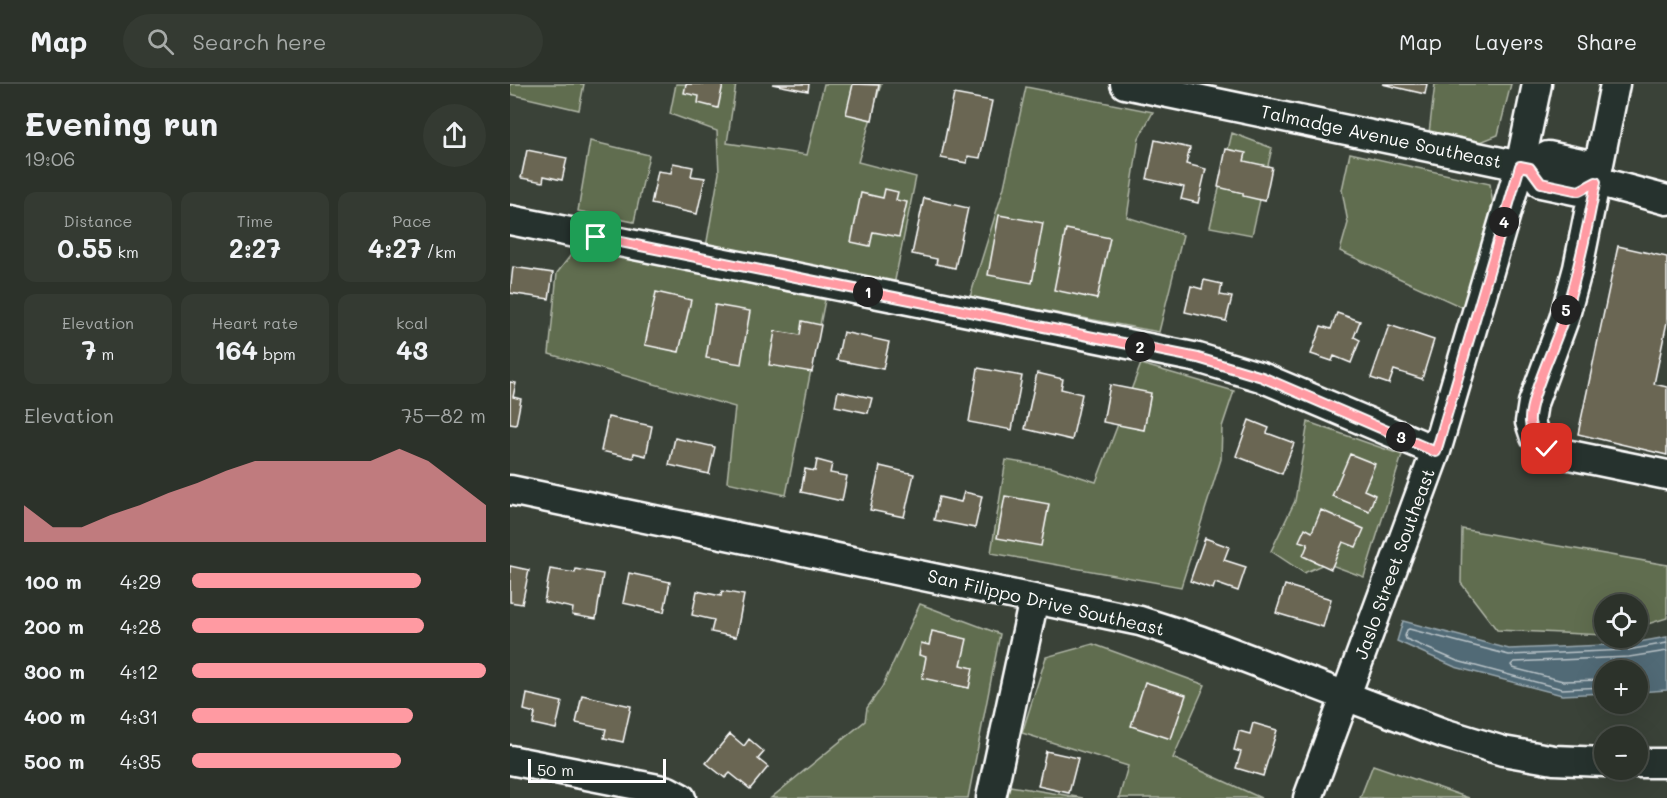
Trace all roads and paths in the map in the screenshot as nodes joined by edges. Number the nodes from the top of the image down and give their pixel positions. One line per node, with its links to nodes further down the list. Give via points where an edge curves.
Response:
1 (1125, 84): 4 (street, Talmadge Avenue Southeast)
2 (1537, 84): 4 (street, Jaslo Street Southeast)
3 (1615, 84): 5 (street)
4 (1525, 167): 5 (street, via 1541,183 1579,191); 8 (street, Jaslo Street Southeast)
5 (1596, 182): 6 (street); 9 (street, via 1564,319 1533,403 1530,422 1535,437 1547,449)
6 (1667, 200)
7 (510, 220): 8 (street, via 1198,358 1262,377)
8 (1436, 452): 12 (street, Jaslo Street Southeast)
9 (1667, 475)
10 (510, 490): 11 (street, San Filippo Drive Southeast)
11 (1034, 599): 12 (street, San Filippo Drive Southeast, via 1140,621); 18 (street)
12 (1347, 696): 14 (street, San Filippo Drive Southeast, via 1443,734 1503,751 1554,760); 19 (street, Jaslo Street Southeast)
13 (510, 760): 17 (street, via 668,791)
14 (1594, 762)
15 (1648, 763): 16 (street)
16 (1667, 763)
17 (681, 798)
18 (991, 798)
19 (1308, 798)

